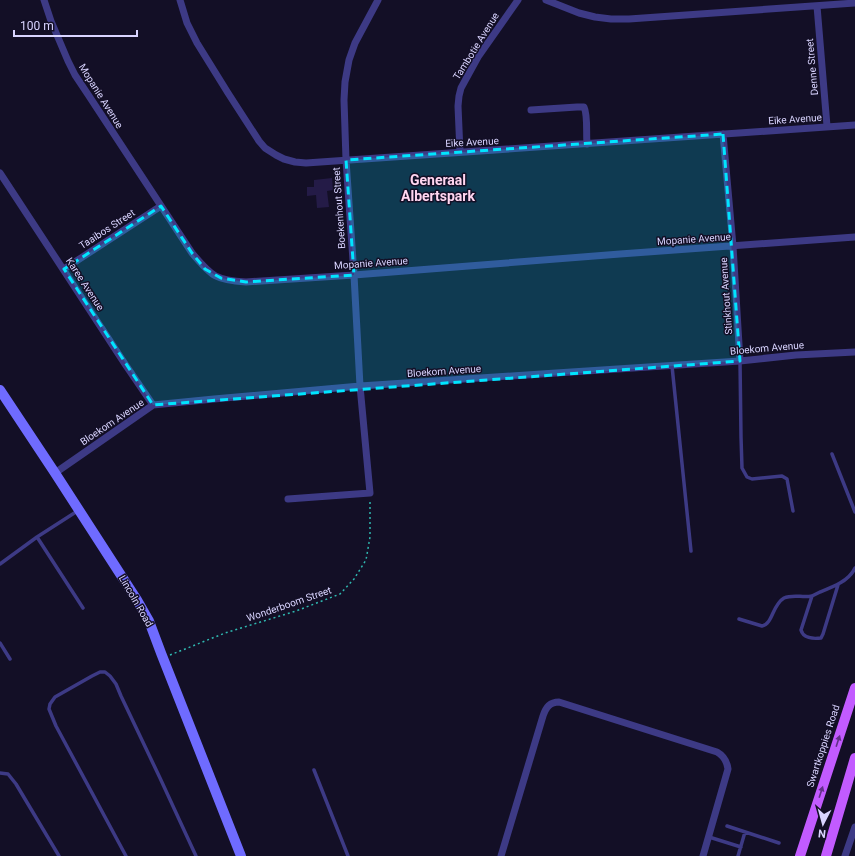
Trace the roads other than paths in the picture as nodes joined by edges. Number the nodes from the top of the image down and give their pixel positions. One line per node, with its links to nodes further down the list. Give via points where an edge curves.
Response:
1 (44, 0): 16 (street, Mopanie Avenue, via 75,75)
2 (180, 0): 14 (street, Eike Avenue, via 197,43 265,148 276,156 295,162)
3 (378, 0): 14 (street, Boekenhout Street, via 355,44 348,66 344,100)
4 (518, 0): 13 (street, Tambotie Avenue, via 478,57 461,88 458,106)
5 (546, 0): 7 (street, via 579,13 611,19)
6 (855, 3): 7 (street)
7 (817, 6): 10 (street, Denne Street)
8 (531, 110): 12 (street, via 584,107)
9 (855, 125): 10 (street, Eike Avenue)
10 (827, 126): 11 (street, Eike Avenue)
11 (723, 134): 12 (street, Eike Avenue); 18 (street, Stinkhout Avenue)
12 (587, 144): 13 (street, Eike Avenue)
13 (460, 152): 14 (street, Eike Avenue)
14 (346, 160): 20 (street, Boekenhout Street)
15 (0, 173): 19 (street, Karee Avenue)
16 (161, 206): 19 (street, Taaibos Street); 20 (street, Mopanie Avenue, via 205,269 221,278 246,282)
17 (855, 237): 18 (street, Mopanie Avenue)
18 (733, 246): 20 (street, Mopanie Avenue); 22 (street, Stinkhout Avenue)
19 (64, 269): 26 (street, Karee Avenue)
20 (354, 275): 24 (street, Boekenhout Street)
21 (855, 352): 22 (street, Bloekom Avenue)
22 (740, 361): 23 (street, Bloekom Avenue); 32 (lane, via 742,468 747,477 752,479 782,476 788,479)
23 (672, 366): 24 (street, Bloekom Avenue); 35 (lane)
24 (360, 386): 26 (street, Bloekom Avenue); 29 (street, Boekenhout Street, via 370,493)
25 (0, 390): 28 (street, Lincoln Road)
26 (153, 405): 28 (street, Bloekom Avenue)
27 (832, 454): 30 (lane)
28 (55, 472): 31 (street, Lincoln Road)
29 (288, 498)
30 (853, 504): 33 (lane)
31 (79, 510): 34 (lane); 57 (street, Lincoln Road, via 149,621)
32 (792, 511)
33 (855, 512)
34 (37, 537): 36 (lane); 40 (lane)
35 (691, 551)
36 (0, 564)
37 (855, 568): 38 (lane)
38 (838, 585): 39 (lane); 39 (lane, via 821,638 817,639 805,637 801,630)
39 (812, 596): 41 (lane, via 784,598 775,607 766,625)
40 (83, 608)
41 (739, 619)
42 (0, 643): 43 (lane)
43 (10, 659)
44 (855, 688): 62 (main road, Swartkoppies Road, one-way to 44)
45 (855, 758): 63 (main road)
46 (314, 770): 58 (lane)
47 (0, 773): 54 (lane, via 8,774 16,784)
48 (727, 826): 50 (lane)
49 (855, 827): 64 (street)
50 (744, 832): 52 (lane); 53 (lane)
51 (709, 837): 53 (lane); 59 (street, via 728,769 720,754 554,702 546,708 543,716); 60 (street)
52 (779, 843)
53 (741, 846): 61 (lane)
54 (59, 856)
55 (126, 856): 56 (lane, via 49,709 55,697 100,672 105,672 116,684)
56 (196, 856)
57 (241, 856)
58 (348, 856)
59 (501, 856)
60 (703, 856)
61 (738, 856)
62 (800, 856)
63 (826, 856)
64 (845, 856)

